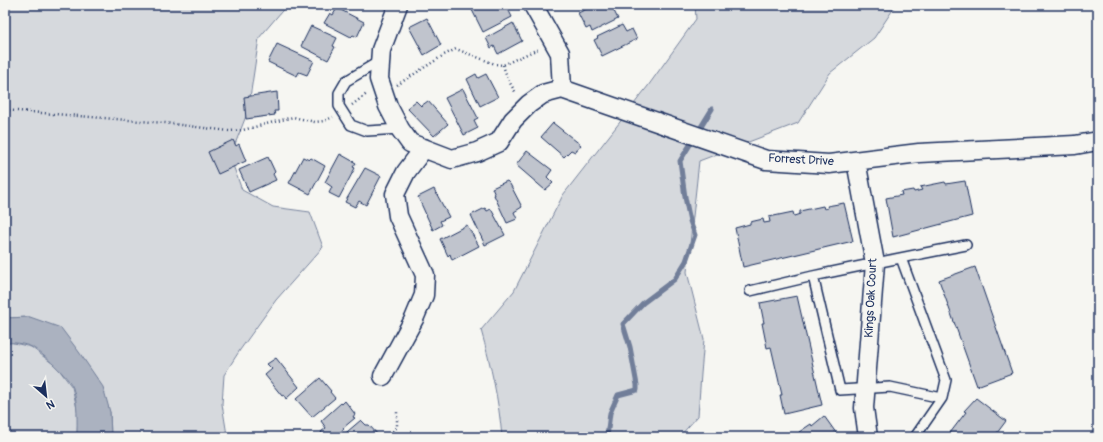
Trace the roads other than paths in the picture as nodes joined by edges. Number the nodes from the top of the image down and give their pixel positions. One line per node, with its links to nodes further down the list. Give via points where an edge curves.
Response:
1 (398, 5): 3 (street, via 381,50)
2 (533, 5): 4 (street, via 560,54)
3 (380, 61): 5 (street, via 379,79 382,90); 5 (lane, via 346,81 339,93 338,106 351,125 367,131)
4 (562, 89): 7 (street, via 543,94 529,104 513,120 499,142 477,152 452,159); 8 (street, Forrest Drive, via 766,160 829,164)
5 (400, 129): 7 (street, via 410,143)
6 (1098, 141): 8 (street, Forrest Drive, via 919,153)
7 (424, 148): 14 (street, via 406,172 395,194 398,216 425,275 424,294 414,320)
8 (856, 161): 11 (street, Kings Oak Court)
9 (966, 245): 10 (lane)
10 (901, 258): 11 (lane); 16 (lane, via 946,380)
11 (875, 263): 12 (lane); 15 (street, Kings Oak Court)
12 (813, 276): 13 (lane); 15 (lane, via 840,390)
13 (750, 291)
14 (383, 376)
15 (866, 389): 16 (lane, via 890,388); 17 (street, Kings Oak Court, via 864,408)
16 (942, 398): 18 (lane)
17 (868, 437)
18 (915, 437)

